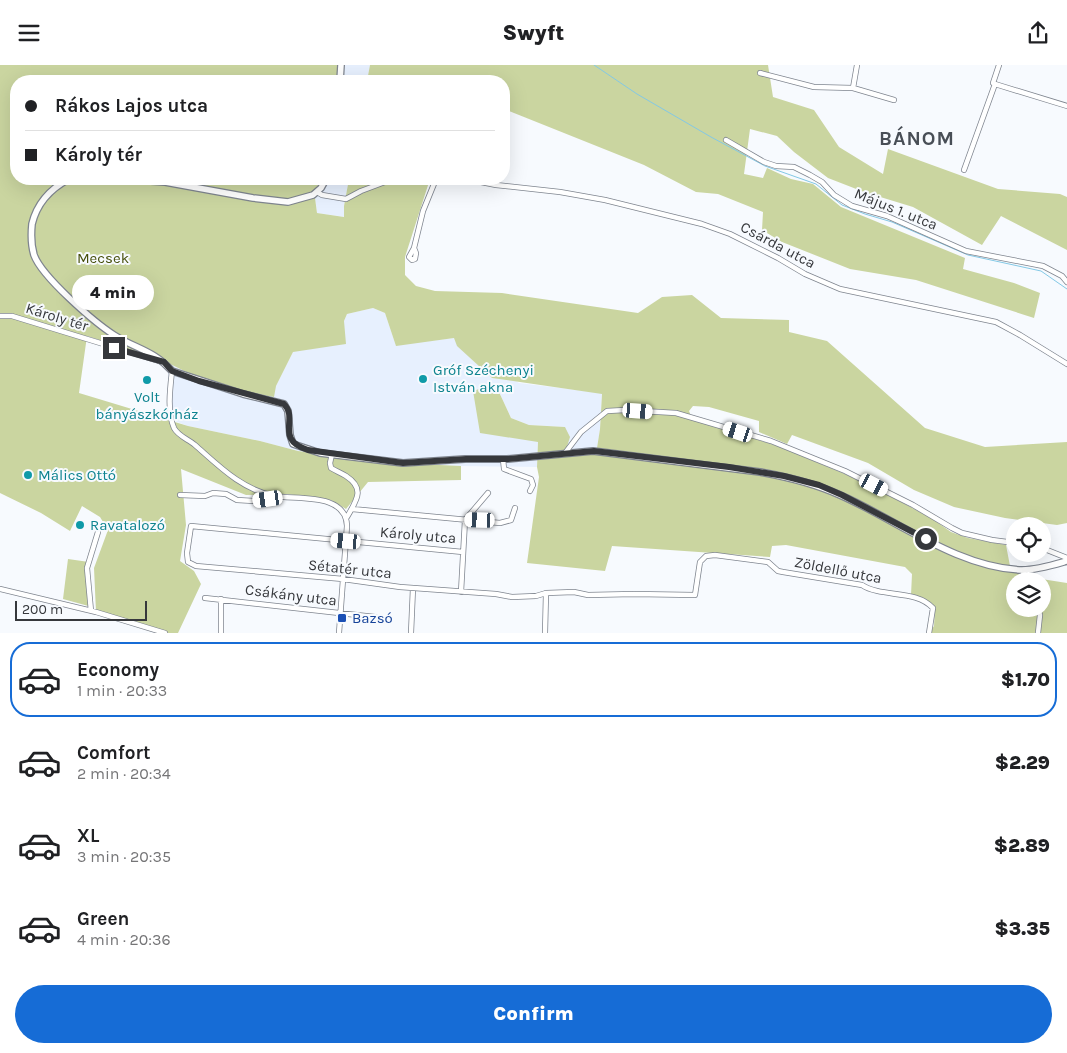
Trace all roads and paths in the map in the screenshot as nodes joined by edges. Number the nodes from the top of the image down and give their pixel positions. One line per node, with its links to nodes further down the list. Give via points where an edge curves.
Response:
1 (856, 65): 5 (street)
2 (999, 65): 4 (street)
3 (760, 73): 5 (street, via 814,87)
4 (995, 84): 7 (street); 9 (street)
5 (853, 88): 6 (street)
6 (894, 100)
7 (1067, 106)
8 (726, 140): 18 (street, Május 1. utca, via 764,162 794,167 822,182 834,195 852,206 887,216 966,251 1043,266)
9 (964, 170)
10 (60, 185): 20 (street, via 46,195 35,214 34,255 72,299 115,335)
11 (182, 185): 16 (street, via 288,202)
12 (322, 185): 16 (street)
13 (377, 185): 16 (street, via 346,199)
14 (434, 185): 17 (street)
15 (496, 185): 21 (street, Csárda utca, via 605,200 710,226 778,258 805,275 840,289 996,322)
16 (317, 192)
17 (414, 248)
18 (1067, 282)
19 (0, 316): 20 (street, Károly tér, via 12,316)
20 (164, 362): 22 (street)
21 (1067, 364)
22 (172, 371): 24 (street, via 284,404 293,444); 29 (street, via 172,418 178,434 227,474)
23 (565, 453): 25 (street); 37 (street, via 581,432 607,411 625,409 676,413 772,441 845,471 913,505 952,529); 41 (street, via 605,452 800,480 842,495 954,552 1005,569)
24 (332, 454): 25 (street, via 403,463); 31 (street, via 331,468 350,479 357,488 358,498)
25 (503, 459): 26 (street, via 504,469 531,479)
26 (530, 491)
27 (488, 493): 33 (street)
28 (180, 495): 29 (street, via 226,494 237,500 254,501)
29 (274, 496): 32 (street, via 323,501 335,505)
30 (515, 508): 33 (street, via 512,520 508,522)
31 (352, 509): 32 (street); 33 (street)
32 (347, 517): 36 (street)
33 (465, 520): 38 (street)
34 (191, 526): 36 (street, Károly utca); 42 (street, Sétatér utca, via 187,553 188,562 192,565)
35 (98, 531): 49 (street, via 86,568)
36 (346, 541): 38 (street, Károly utca); 42 (street)
37 (1006, 542)
38 (464, 552): 45 (street)
39 (1051, 552): 40 (street)
40 (1067, 559): 41 (street)
41 (1024, 570)
42 (343, 579): 43 (street, Sétatér utca); 50 (street)
43 (413, 588): 45 (street, Sétatér utca); 56 (street)
44 (0, 589): 49 (street)
45 (462, 591): 46 (street, Sétatér utca, via 512,597)
46 (546, 593): 57 (street); 58 (street, Zöldellő utca, via 695,595 700,562 706,556 715,555 768,562 778,571 862,585 925,602 933,608)
47 (204, 598): 48 (street, Csákány utca)
48 (221, 599): 50 (street, Csákány utca); 54 (street)
49 (91, 611): 53 (street)
50 (340, 613): 51 (street, Csákány utca); 55 (street)
51 (375, 617)
52 (1040, 617): 59 (street)
53 (165, 633)
54 (221, 633)
55 (339, 633)
56 (411, 633)
57 (545, 633)
58 (929, 633)
59 (1038, 633)

